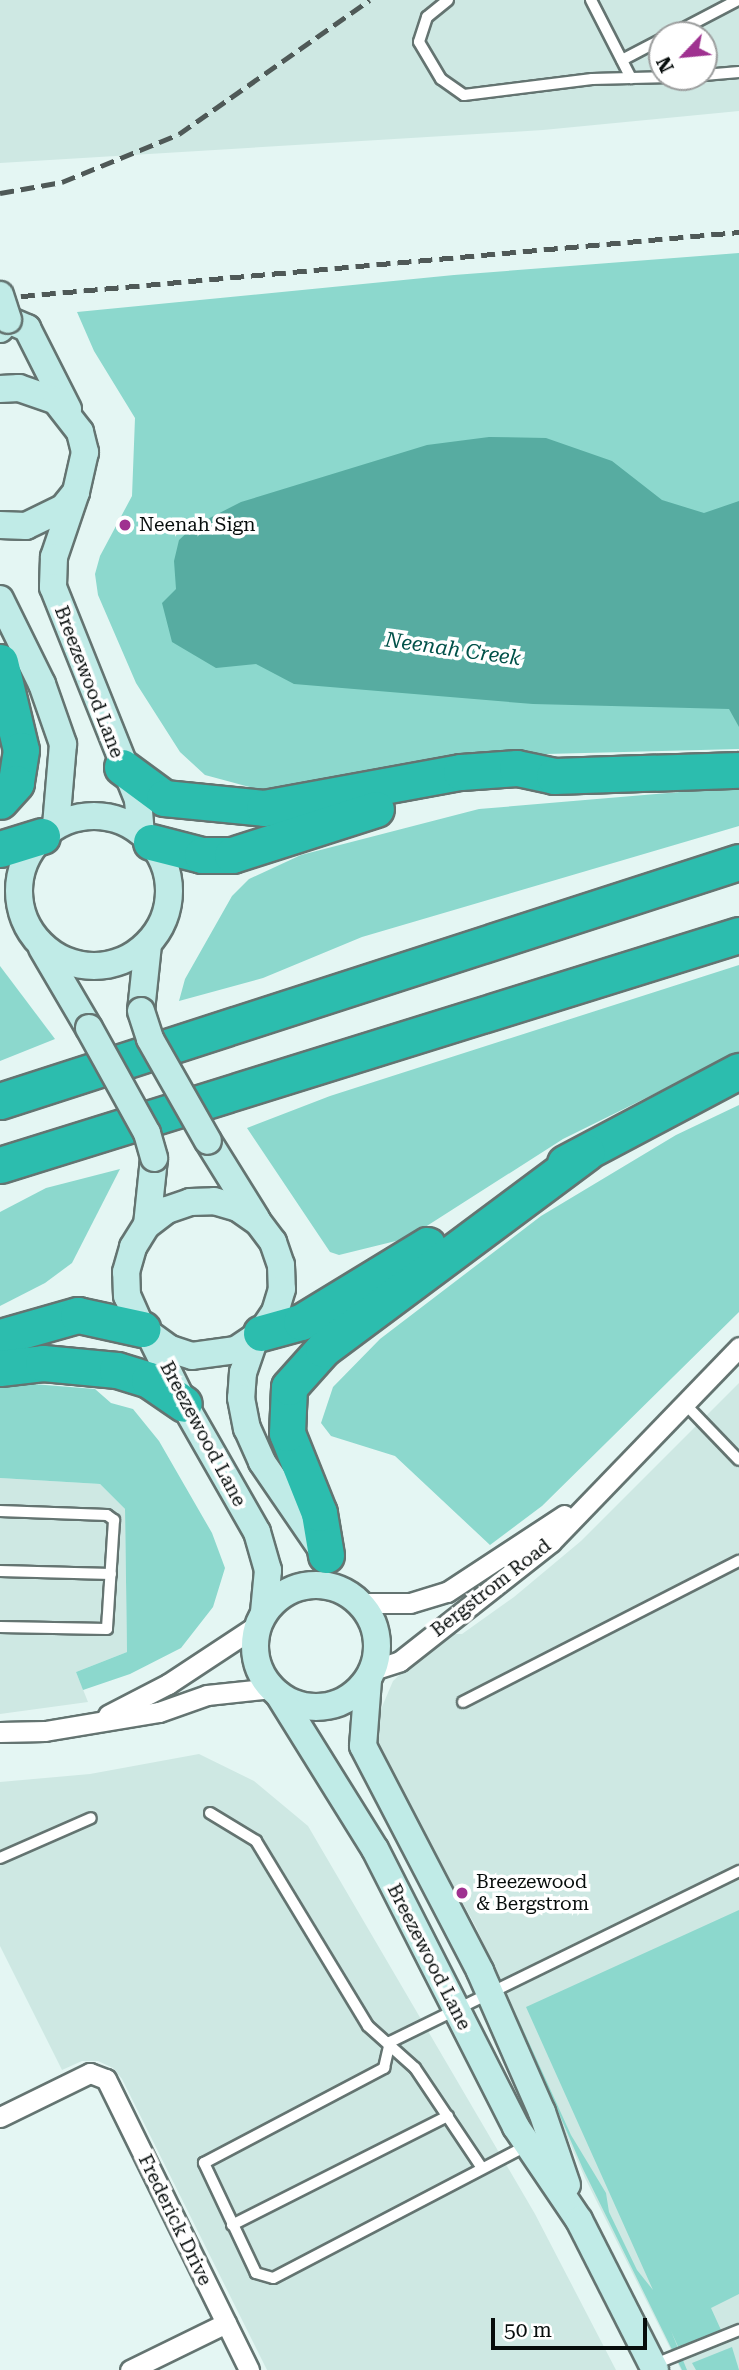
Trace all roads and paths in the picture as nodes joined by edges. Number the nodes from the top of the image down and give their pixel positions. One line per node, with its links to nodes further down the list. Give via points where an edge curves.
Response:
1 (448, 0): 9 (lane, via 427,17 419,42 442,79 464,95)
2 (591, 0): 6 (lane)
3 (738, 0): 4 (lane)
4 (698, 21)
5 (648, 46): 6 (lane)
6 (622, 60): 9 (lane)
7 (739, 72): 8 (lane)
8 (718, 74)
9 (631, 78): 10 (lane)
10 (648, 78)
11 (3, 314): 13 (main road, Breezewood Lane, via 27,328)
12 (0, 389): 13 (main road, via 38,391)
13 (70, 414): 14 (main road, Breezewood Lane, via 85,452)
14 (76, 492): 15 (main road, via 46,520 26,526); 18 (main road, Breezewood Lane, via 54,557 53,587)
15 (0, 525)
16 (0, 599): 22 (main road, via 42,684 64,744)
17 (0, 662): 21 (highway, via 21,750 16,783)
18 (122, 767): 20 (highway, via 164,798 235,808 296,805 461,772 517,768); 23 (main road, Breezewood Lane, via 138,800)
19 (739, 770): 20 (highway)
20 (554, 776): 23 (highway, via 380,808 232,855 202,855)
21 (0, 801)
22 (49, 831): 23 (main road, via 73,818 109,817); 24 (highway); 27 (main road, via 27,855 19,877 25,924)
23 (146, 837): 28 (main road, via 169,882 169,905)
24 (0, 849)
25 (739, 862): 30 (highway)
26 (739, 935): 32 (highway)
27 (39, 944): 28 (main road, via 55,957 93,967 114,965); 34 (main road, bridge, via 147,1133 154,1158)
28 (148, 944): 33 (main road, bridge, via 141,1011 149,1039)
29 (739, 1070): 31 (highway, via 640,1119)
30 (0, 1101)
31 (587, 1152): 37 (highway, via 302,1322); 45 (highway, via 323,1349 289,1387 287,1433 319,1513)
32 (0, 1165)
33 (258, 1222): 34 (main road, via 238,1208 214,1201 190,1202 167,1210); 37 (main road, via 273,1242 281,1265 282,1289 275,1312)
34 (147, 1225): 35 (main road, via 133,1247 127,1272 127,1296)
35 (147, 1333): 36 (highway, via 78,1315); 37 (main road, via 181,1353 214,1357); 40 (main road, Breezewood Lane)
36 (0, 1336)
37 (258, 1336): 45 (main road, Breezewood Lane, via 243,1372 241,1398 247,1428 268,1472)
38 (739, 1347): 41 (street, Bergstrom Road)
39 (0, 1368): 40 (highway, via 43,1363 117,1370 149,1380)
40 (184, 1404): 50 (main road, Breezewood Lane, via 263,1548 268,1570)
41 (686, 1405): 42 (lane); 43 (street, Bergstrom Road)
42 (739, 1460)
43 (600, 1491): 49 (street, Bergstrom Road, via 447,1592 410,1603); 52 (street, Bergstrom Road, via 507,1580 400,1661)
44 (0, 1511): 48 (lane, via 111,1516)
45 (326, 1555): 49 (main road, Breezewood Lane)
46 (739, 1561): 54 (lane)
47 (0, 1571): 48 (lane)
48 (111, 1574): 51 (lane, via 107,1629)
49 (358, 1598): 50 (main road, via 313,1584 295,1588); 52 (main road, via 377,1636)
50 (261, 1618): 53 (main road, via 256,1658); 55 (street, via 168,1684)
51 (0, 1628)
52 (370, 1675): 53 (main road, via 337,1704 297,1704); 61 (main road, Breezewood Lane, via 363,1746)
53 (275, 1692): 55 (street, via 207,1695 159,1712); 62 (main road, Breezewood Lane, via 375,1849)
54 (463, 1702)
55 (98, 1721): 56 (street, via 45,1731)
56 (0, 1732)
57 (210, 1813): 63 (lane, via 256,1841 368,2026)
58 (91, 1818): 59 (lane)
59 (0, 1858)
60 (739, 1871): 61 (lane)
61 (489, 1993): 62 (lane); 68 (main road, Breezewood Lane, via 542,2112)
62 (454, 2009): 63 (lane); 66 (main road, Breezewood Lane)
63 (390, 2042): 64 (lane, via 415,2068); 69 (lane, via 384,2068 204,2163)
64 (448, 2116): 67 (lane); 69 (lane)
65 (0, 2117): 70 (street, Frederick Drive, via 90,2073 106,2079)
66 (528, 2145): 67 (lane); 68 (main road, Breezewood Lane)
67 (482, 2168): 69 (lane, via 273,2278 256,2273)
68 (579, 2220): 72 (main road, Breezewood Lane)
69 (232, 2225)
70 (226, 2323): 73 (street); 74 (street, Frederick Drive)
71 (739, 2330): 72 (lane)
72 (654, 2368)
73 (130, 2370)
74 (250, 2370)

